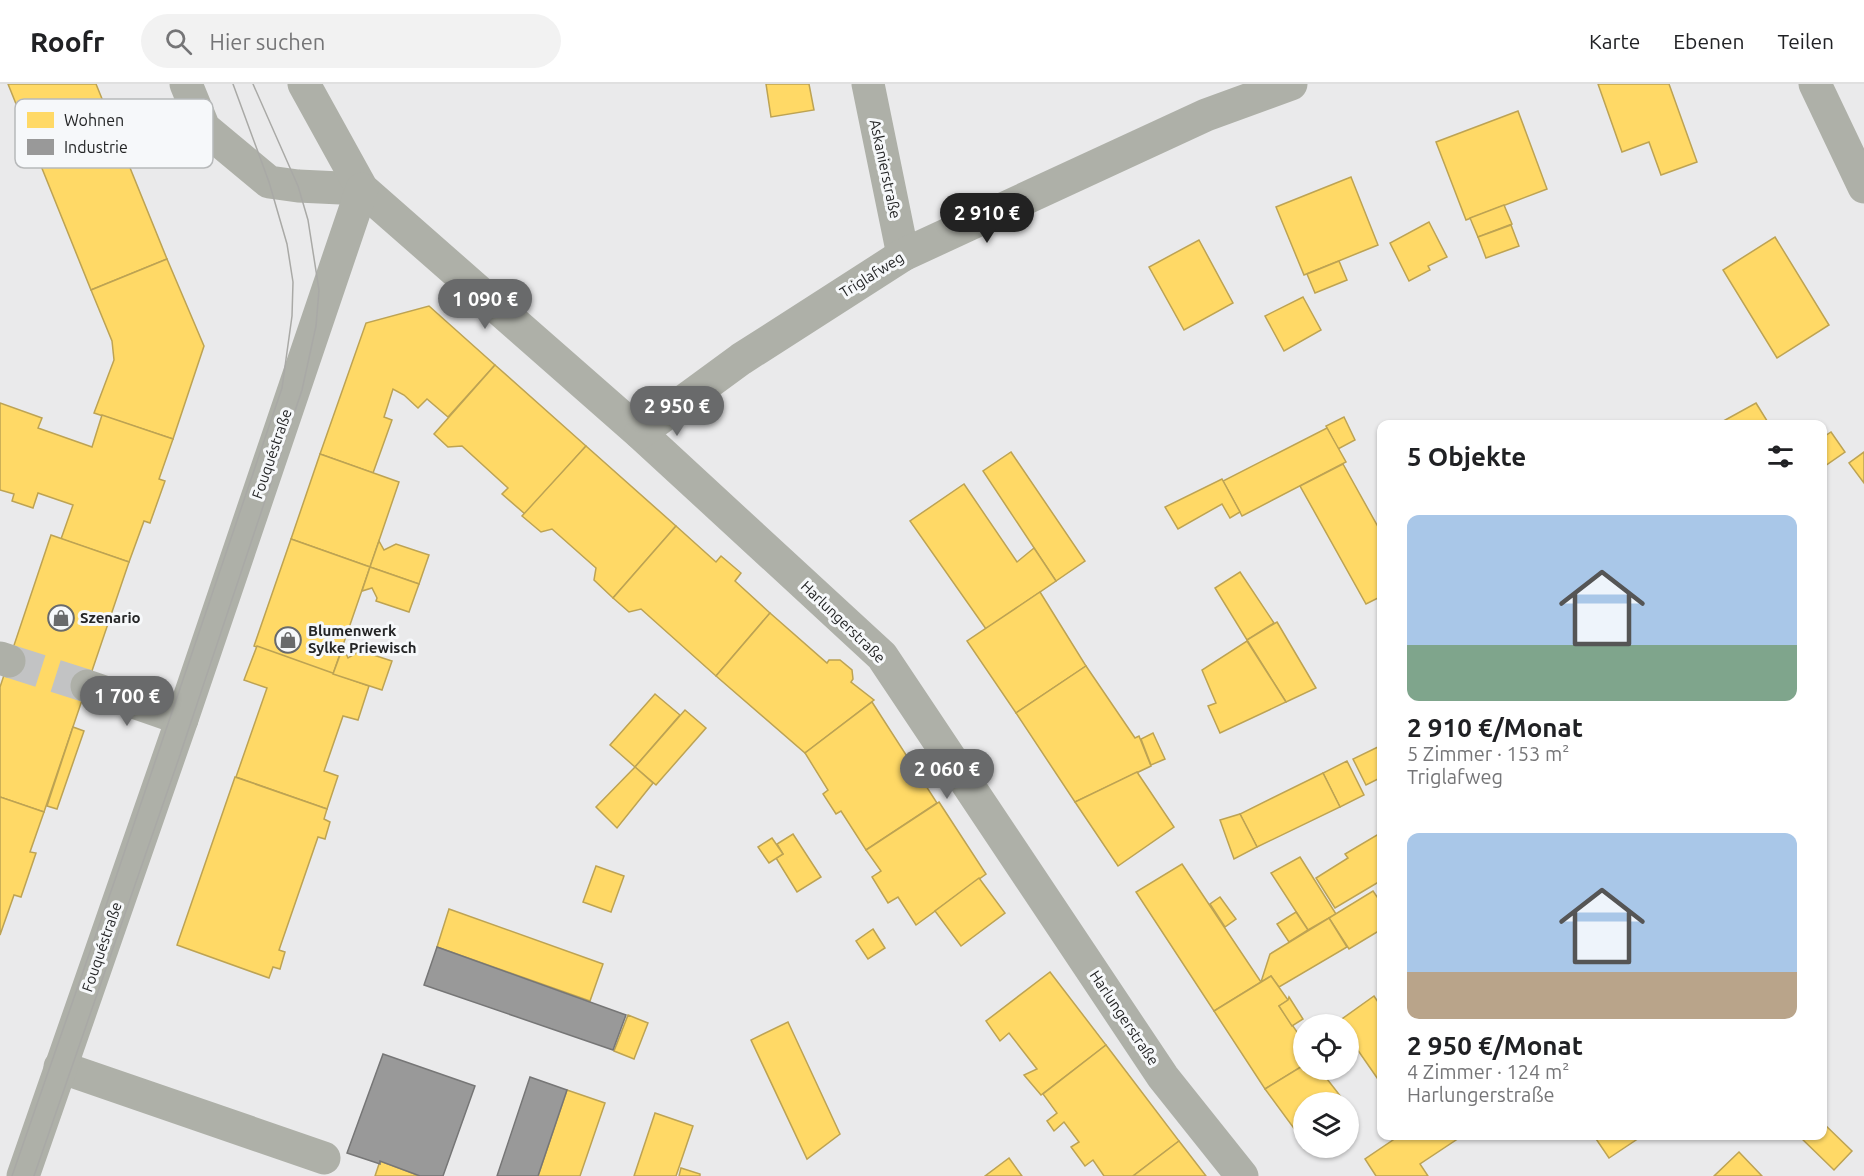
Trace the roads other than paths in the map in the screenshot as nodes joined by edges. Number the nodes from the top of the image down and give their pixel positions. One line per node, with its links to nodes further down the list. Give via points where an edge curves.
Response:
1 (186, 84): 6 (street)
2 (305, 84): 9 (street, Harlungerstraße)
3 (868, 84): 10 (street, Askanierstraße)
4 (1291, 84): 10 (street, Triglafweg, via 1206,115)
5 (1815, 84): 8 (street)
6 (192, 99)
7 (213, 135): 9 (street, via 269,182)
8 (1864, 187)
9 (363, 189): 11 (street, Harlungerstraße); 13 (street, Fouquéstraße)
10 (903, 255): 11 (street, Triglafweg, via 741,359)
11 (640, 433): 17 (street, Harlungerstraße, via 882,656 1163,1077)
12 (87, 686): 13 (street)
13 (182, 718): 14 (street, Fouquéstraße)
14 (60, 1067): 15 (street); 16 (street, Fouquéstraße)
15 (324, 1158)
16 (23, 1176)
17 (1242, 1176)

